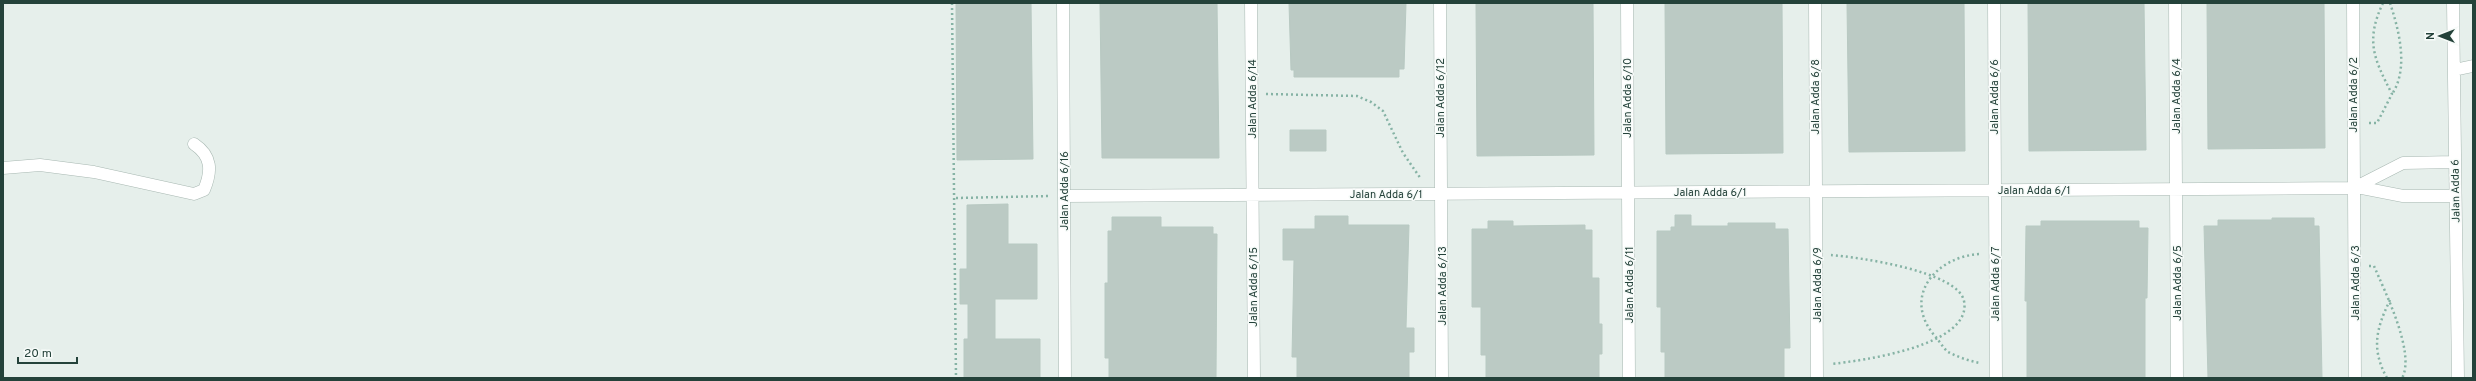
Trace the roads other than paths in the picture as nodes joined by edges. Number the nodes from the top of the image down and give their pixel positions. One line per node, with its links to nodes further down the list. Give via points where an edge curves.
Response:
1 (1063, 3): 22 (street, Jalan Adda 6/16)
2 (1251, 3): 21 (street, Jalan Adda 6/14)
3 (1440, 3): 20 (street, Jalan Adda 6/12)
4 (1627, 3): 19 (street, Jalan Adda 6/10)
5 (1815, 3): 18 (street, Jalan Adda 6/8)
6 (1994, 3): 17 (street, Jalan Adda 6/6)
7 (2175, 3): 16 (street, Jalan Adda 6/4)
8 (2353, 3): 15 (street, Jalan Adda 6/2)
9 (2453, 3): 11 (street, Jalan Adda 6)
10 (2473, 66): 11 (street)
11 (2454, 70): 13 (street, Jalan Adda 6)
12 (194, 144): 14 (street, via 203,150 210,167 204,190 194,194 94,172 40,165)
13 (2455, 162): 15 (street, via 2403,163); 23 (street, Jalan Adda 6)
14 (3, 168)
15 (2355, 187): 16 (street, Jalan Adda 6/1); 23 (street, Jalan Adda 6/1, via 2403,196); 31 (street, Jalan Adda 6/3)
16 (2176, 189): 17 (street, Jalan Adda 6/1); 30 (street, Jalan Adda 6/5)
17 (1995, 190): 18 (street, Jalan Adda 6/1); 24 (street, Jalan Adda 6/7)
18 (1816, 191): 19 (street, Jalan Adda 6/1); 29 (street, Jalan Adda 6/9)
19 (1628, 192): 20 (street, Jalan Adda 6/1); 28 (street, Jalan Adda 6/11)
20 (1436, 194): 21 (street, Jalan Adda 6/1); 27 (street, Jalan Adda 6/13)
21 (1253, 195): 22 (street, Jalan Adda 6/1); 26 (street, Jalan Adda 6/15)
22 (1064, 196): 25 (street, Jalan Adda 6/16)
23 (2455, 196): 32 (street, Jalan Adda 6)
24 (1996, 372)
25 (1065, 378)
26 (1254, 378)
27 (1442, 378)
28 (1629, 378)
29 (1817, 378)
30 (2177, 378)
31 (2355, 378)
32 (2458, 378)

